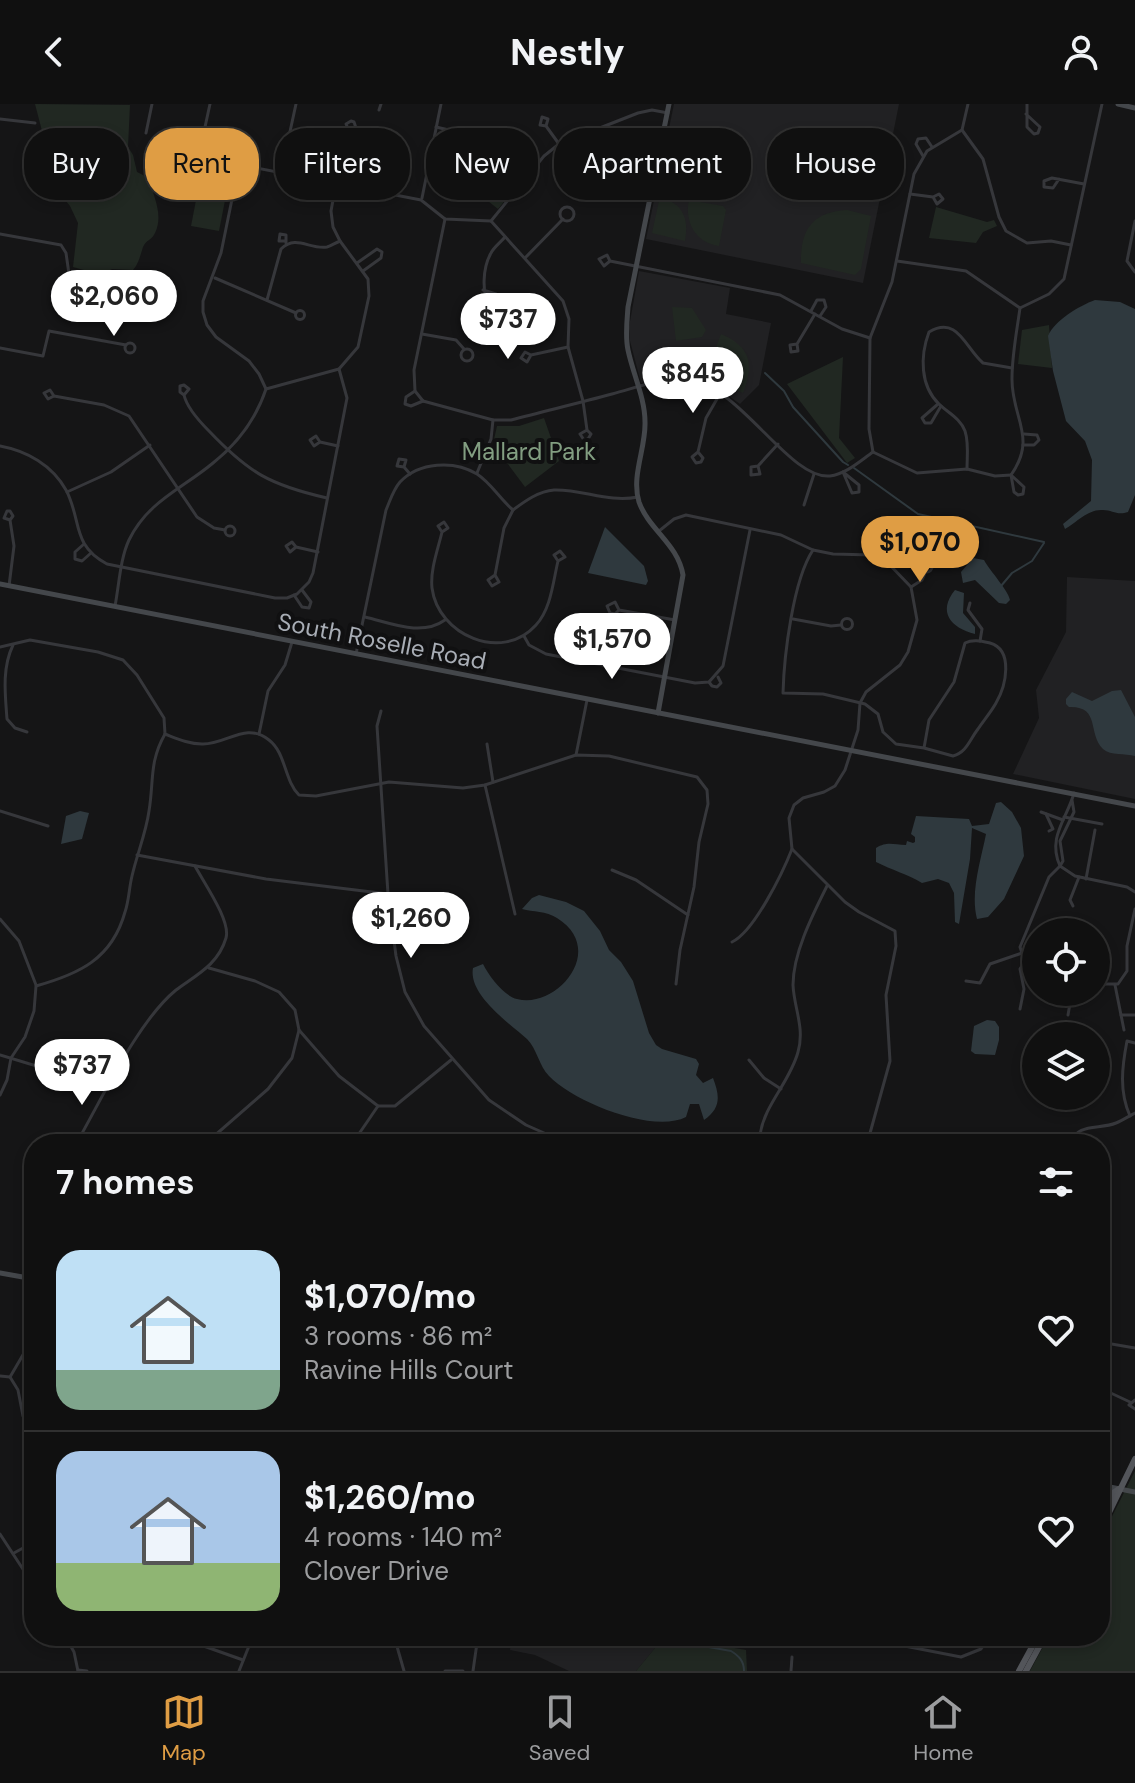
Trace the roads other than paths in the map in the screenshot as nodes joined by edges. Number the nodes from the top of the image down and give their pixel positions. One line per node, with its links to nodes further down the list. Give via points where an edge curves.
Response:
1 (152, 104): 19 (street)
2 (210, 104): 20 (street)
3 (296, 104): 21 (street)
4 (381, 104): 12 (street)
5 (441, 104): 18 (street)
6 (669, 104): 13 (main road)
7 (968, 104): 25 (street)
8 (1027, 104): 14 (street)
9 (1102, 104): 31 (street)
10 (1118, 104): 11 (main road)
11 (1135, 108)
12 (379, 110)
13 (668, 113): 23 (street, via 638,113); 24 (main road)
14 (1026, 114): 14 (street, via 1027,127 1038,133 1040,127)
15 (0, 119): 16 (street)
16 (35, 123)
17 (546, 126): 26 (street)
18 (436, 127): 22 (street); 37 (street)
19 (147, 128)
20 (205, 128)
21 (291, 128)
22 (440, 128)
23 (600, 128)
24 (665, 128)
25 (962, 130): 27 (street); 46 (street, via 983,159 1006,231 1027,243)
26 (554, 137)
27 (932, 147): 29 (street); 29 (street, via 926,138 918,139)
28 (554, 148): 41 (street)
29 (923, 156): 32 (street)
30 (1059, 179): 31 (street)
31 (1085, 184): 46 (street)
32 (910, 194): 33 (street); 49 (street)
33 (933, 197)
34 (410, 198): 37 (street)
35 (231, 200): 54 (street)
36 (333, 200): 45 (street, via 333,227)
37 (421, 200): 39 (street)
38 (650, 200): 51 (main road)
39 (445, 219): 41 (street); 61 (street)
40 (563, 219): 47 (street)
41 (491, 221): 44 (street)
42 (1135, 221): 53 (street, via 1127,261)
43 (0, 234): 55 (street, via 61,245 69,274 77,278)
44 (505, 237): 47 (street); 56 (street, via 491,252)
45 (340, 241): 50 (street); 57 (street, via 325,247 286,242)
46 (1072, 245): 58 (street, via 1061,285)
47 (525, 258): 65 (street, via 563,301 569,319)
48 (610, 261): 51 (street)
49 (897, 261): 58 (street, via 966,271); 62 (street)
50 (357, 263): 52 (street); 52 (street, via 377,249 382,252)
51 (635, 266): 60 (street, via 780,295); 71 (main road, via 626,337)
52 (363, 271): 70 (street, via 369,296 358,347)
53 (1135, 272)
54 (214, 278): 57 (street); 72 (street, via 203,301 207,325 249,361)
55 (137, 287)
56 (483, 290)
57 (267, 300): 59 (street)
58 (1020, 308): 69 (street)
59 (296, 313)
60 (815, 314): 62 (street); 63 (street)
61 (422, 334): 67 (street, via 456,340); 73 (street)
62 (870, 338): 91 (street)
63 (797, 344)
64 (126, 345): 66 (street, via 49,331 43,356)
65 (568, 347): 68 (street); 78 (street)
66 (0, 348)
67 (464, 349)
68 (531, 355)
69 (1012, 368): 79 (street, via 983,363 951,328 934,329 927,338 923,367 927,388); 82 (street)
70 (339, 369): 72 (street); 88 (street, via 347,398)
71 (637, 387): 74 (street, via 687,379); 78 (street); 102 (main road, via 645,417)
72 (266, 389): 89 (street, via 248,428)
73 (415, 391): 77 (street); 77 (street, via 405,404)
74 (721, 392): 84 (street); 90 (street, via 706,418)
75 (184, 395): 89 (street, via 200,422)
76 (54, 396): 85 (street, via 120,411 137,424)
77 (423, 401): 80 (street)
78 (583, 401): 80 (street); 81 (street)
79 (940, 405): 79 (street, via 924,414 923,421 931,423); 94 (street, via 965,431)
80 (493, 420): 96 (street)
81 (587, 430)
82 (1024, 434): 86 (street); 86 (street, via 1039,440)
83 (320, 442): 88 (street)
84 (778, 444): 92 (street); 97 (street)
85 (150, 445): 100 (street); 101 (street, via 111,472)
86 (1023, 445): 99 (street)
87 (0, 446): 101 (street, via 44,464)
88 (338, 446): 103 (street)
89 (227, 450): 100 (street); 103 (street, via 263,478)
90 (698, 452)
91 (873, 452): 94 (street, via 917,473); 95 (street)
92 (758, 466)
93 (404, 467): 98 (street)
94 (967, 469): 99 (street)
95 (843, 472): 95 (street, via 852,493 859,492 859,485); 97 (street)
96 (476, 474): 98 (street, via 441,464); 105 (street)
97 (814, 474): 104 (street)
98 (410, 475): 128 (street, via 401,481 386,510)
99 (1011, 475): 99 (street, via 1014,492 1023,494 1024,487)
100 (178, 488): 108 (street, via 197,517); 117 (street, via 154,504 139,523 127,543)
101 (67, 492): 111 (street)
102 (638, 497): 105 (street, via 610,500 552,490); 109 (main road)
103 (327, 498): 114 (street)
104 (804, 505)
105 (513, 510): 119 (street)
106 (10, 520): 121 (street, via 14,546)
107 (751, 529): 109 (street, via 686,515); 113 (street); 139 (street, via 723,666)
108 (225, 530)
109 (659, 531): 131 (main road, via 682,568)
110 (442, 532): 130 (street, via 432,588)
111 (84, 544): 115 (street); 115 (street, via 75,559 82,561)
112 (296, 547): 114 (street)
113 (813, 550): 122 (street, via 872,555 887,562); 129 (street, via 801,577)
114 (318, 552): 123 (street)
115 (91, 553): 117 (street)
116 (558, 561): 133 (street, via 547,607)
117 (122, 568): 124 (street, via 275,598); 126 (street)
118 (926, 571): 122 (street)
119 (495, 575)
120 (0, 584): 121 (main road, South Roselle Road)
121 (9, 586): 126 (main road, South Roselle Road)
122 (911, 587): 143 (street, via 917,620 908,652)
123 (302, 590): 124 (street); 124 (street, via 311,602 309,608 302,607)
124 (296, 594)
125 (970, 603): 134 (street, via 968,610 982,629)
126 (115, 606): 135 (main road, South Roselle Road)
127 (619, 610): 131 (street)
128 (365, 617): 130 (street, via 421,630); 138 (street)
129 (793, 619): 132 (street); 143 (street, via 783,693 823,694)
130 (445, 620): 133 (street, via 482,642)
131 (675, 620): 140 (main road)
132 (841, 625)
133 (524, 636): 140 (street, via 542,653)
134 (980, 641): 150 (street, via 964,645 954,682 929,720); 150 (street, via 1005,656 997,701 958,755)
135 (292, 642): 138 (main road, South Roselle Road); 148 (street, via 268,691)
136 (13, 645): 137 (street); 146 (street, via 4,688 7,719); 147 (street, via 30,640 123,660 164,718)
137 (0, 647)
138 (356, 654): 142 (main road, South Roselle Road)
139 (716, 677): 141 (street); 141 (street, via 720,686)
140 (664, 678): 141 (street); 145 (main road)
141 (709, 682)
142 (587, 700): 145 (main road, South Roselle Road); 152 (street)
143 (860, 703): 150 (street, via 878,714 891,741); 151 (street)
144 (381, 711): 154 (street)
145 (658, 713): 151 (main road, South Roselle Road)
146 (27, 732)
147 (165, 734): 148 (street, via 206,745 239,732); 166 (street, via 151,768 149,811)
148 (259, 734): 154 (street, via 280,754 299,795)
149 (487, 744): 153 (street)
150 (924, 748)
151 (851, 750): 156 (main road, South Roselle Road); 165 (street, via 835,786 794,805 789,818)
152 (576, 755): 153 (street); 178 (street, via 620,758 690,774 704,784 708,804)
153 (493, 782): 155 (street)
154 (380, 784): 155 (street); 174 (street)
155 (485, 785): 177 (street)
156 (1073, 797): 157 (main road, South Roselle Road); 159 (street); 160 (street)
157 (1135, 806)
158 (0, 811): 162 (street)
159 (1064, 818): 160 (street); 163 (street, via 1043,814); 168 (street, via 1054,846)
160 (1071, 818): 161 (street); 168 (street, via 1060,841)
161 (1102, 824)
162 (48, 826)
163 (1048, 826)
164 (1095, 830): 171 (street)
165 (792, 849): 172 (street); 181 (street, via 756,915)
166 (137, 855): 167 (street); 191 (street, via 125,914 109,946 90,965)
167 (195, 866): 174 (street); 184 (street, via 227,927)
168 (1060, 866): 170 (street); 179 (street, via 1049,877)
169 (612, 870): 178 (street)
170 (1079, 877): 171 (street); 175 (street, via 1070,900)
171 (1086, 879): 173 (street)
172 (827, 886): 206 (street, via 808,923 796,969 799,1049); 216 (street, via 859,912 895,931 886,995 890,1061)
173 (1135, 892)
174 (388, 894): 203 (street, via 405,992)
175 (1073, 906)
176 (1135, 909): 185 (street)
177 (515, 914)
178 (688, 915): 188 (street)
179 (1032, 918)
180 (0, 919): 191 (street, via 19,941)
181 (732, 942)
182 (1022, 942): 183 (street)
183 (1022, 953): 187 (street, via 990,964 980,983)
184 (209, 968): 198 (street, via 279,992 295,1010); 205 (street, via 178,989 149,1019)
185 (1127, 968): 186 (street); 190 (street)
186 (1135, 968)
187 (966, 981)
188 (676, 984)
189 (1110, 985): 190 (street)
190 (1115, 985): 196 (street)
191 (36, 986): 202 (street, via 25,1037)
192 (1022, 999): 194 (street)
193 (1070, 1006): 195 (street)
194 (1020, 1009)
195 (1068, 1015)
196 (1121, 1015): 197 (street); 199 (street)
197 (1135, 1015)
198 (299, 1030): 208 (street, via 339,1076); 212 (street, via 292,1058 268,1089)
199 (1124, 1030)
200 (1135, 1043): 210 (street, via 1127,1041 1122,1085)
201 (0, 1055): 202 (street)
202 (11, 1058): 205 (street); 207 (street)
203 (451, 1060): 208 (street, via 395,1106); 214 (street, via 489,1100)
204 (749, 1060): 206 (street)
205 (111, 1083): 211 (street)
206 (781, 1089): 215 (street)
207 (0, 1095)
208 (378, 1106): 213 (street)
209 (1135, 1113): 210 (street)
210 (1130, 1116): 217 (street)
211 (82, 1134)
212 (216, 1134)
213 (359, 1134)
214 (546, 1134)
215 (760, 1134)
216 (870, 1134)
217 (1076, 1134)
218 (0, 1273): 219 (main road)
219 (24, 1277)
220 (1110, 1344): 221 (street)
221 (1135, 1348)
222 (24, 1353): 224 (street)
223 (0, 1376): 224 (street)
224 (10, 1377): 228 (street)
225 (1110, 1392): 226 (street)
226 (1133, 1401): 227 (street, via 1129,1407)
227 (1135, 1409)
228 (24, 1418)
229 (1135, 1459): 231 (main road)
230 (1110, 1487): 231 (main road)
231 (1119, 1489): 232 (main road); 233 (main road); 234 (main road)
232 (1135, 1492)
233 (1110, 1499)
234 (1110, 1512)
235 (0, 1534): 237 (street)
236 (24, 1548): 237 (street)
237 (14, 1553): 238 (street)
238 (24, 1570)
239 (71, 1646): 250 (street)
240 (204, 1646): 249 (street)
241 (249, 1646): 249 (street)
242 (397, 1646): 253 (street)
243 (477, 1646): 256 (street)
244 (905, 1646): 245 (street, via 961,1657)
245 (983, 1646)
246 (1032, 1646): 258 (main road)
247 (1034, 1646): 259 (main road)
248 (792, 1657): 257 (street)
249 (243, 1660): 252 (street)
250 (78, 1670): 251 (street)
251 (87, 1671)
252 (239, 1671)
253 (404, 1671)
254 (445, 1671): 255 (street)
255 (463, 1671)
256 (473, 1671)
257 (791, 1671)
258 (1019, 1671)
259 (1026, 1671)

